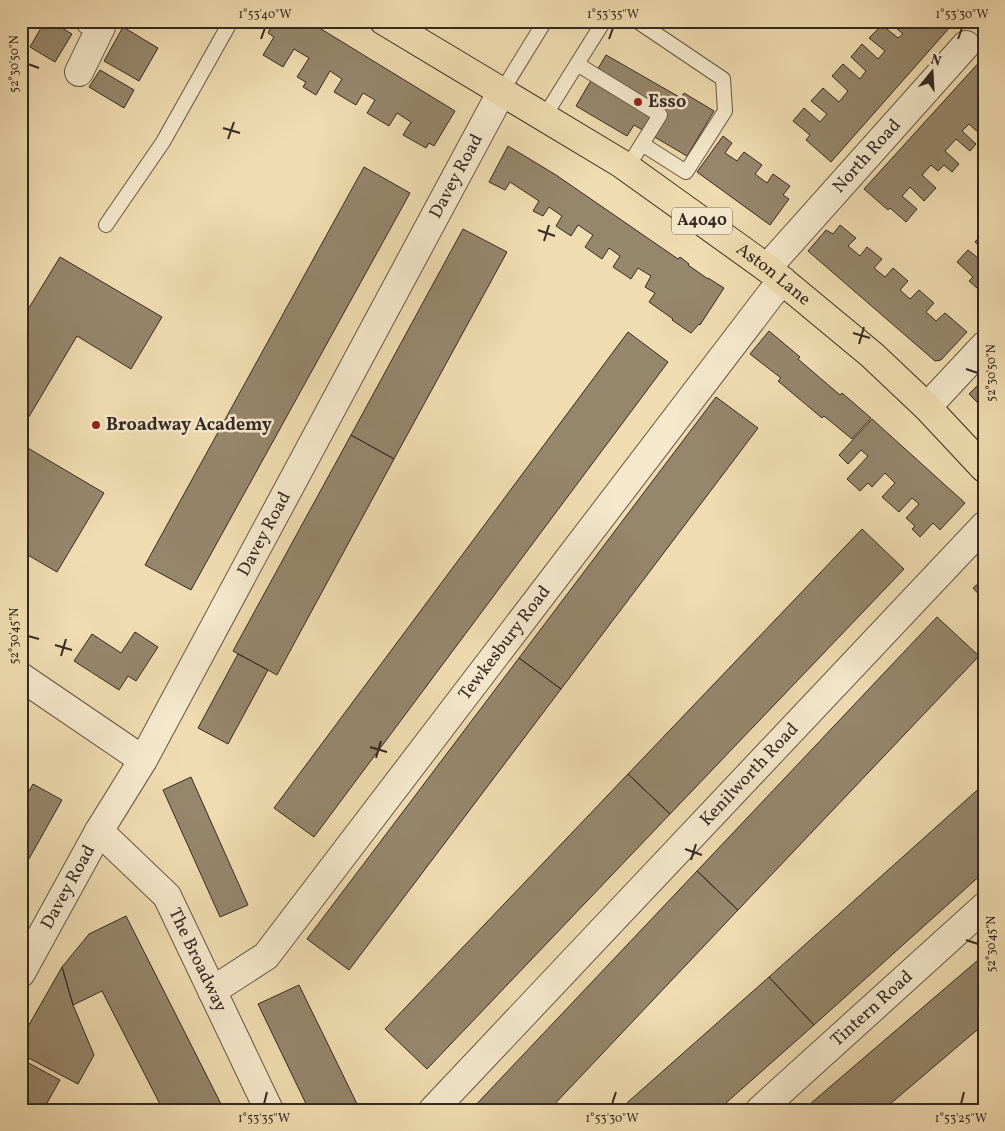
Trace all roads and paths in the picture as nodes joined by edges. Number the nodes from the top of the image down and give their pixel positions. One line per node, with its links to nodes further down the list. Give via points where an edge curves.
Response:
1 (90, 21): 9 (street, via 100,27)
2 (231, 21): 14 (lane, via 163,142)
3 (384, 21): 10 (main road, Aston Lane / A4040)
4 (545, 21): 10 (lane)
5 (604, 21): 8 (lane)
6 (637, 21): 12 (lane, via 723,79 725,111 686,172)
7 (966, 45): 15 (street, North Road)
8 (577, 64): 11 (lane); 12 (lane, via 660,115)
9 (79, 72)
10 (502, 91): 11 (main road, Aston Lane / A4040); 21 (street, Davey Road)
11 (544, 117): 13 (main road, Aston Lane / A4040)
12 (642, 144): 13 (lane)
13 (627, 168): 15 (main road, Aston Lane / A4040)
14 (106, 226)
15 (775, 274): 17 (main road, Aston Lane / A4040, via 872,355); 25 (street, Tewkesbury Road, via 771,294 266,956)
16 (984, 346): 17 (street)
17 (926, 407): 18 (main road, Aston Lane / A4040)
18 (984, 468)
19 (984, 526): 27 (street, Kenilworth Road)
20 (21, 677): 21 (street)
21 (143, 760): 22 (street, Davey Road)
22 (99, 831): 24 (street, Davey Road); 25 (street, The Broadway, via 167,896)
23 (984, 907): 28 (street, Tintern Road)
24 (21, 973)
25 (212, 991): 26 (street, The Broadway)
26 (269, 1110)
27 (433, 1110)
28 (760, 1110)

